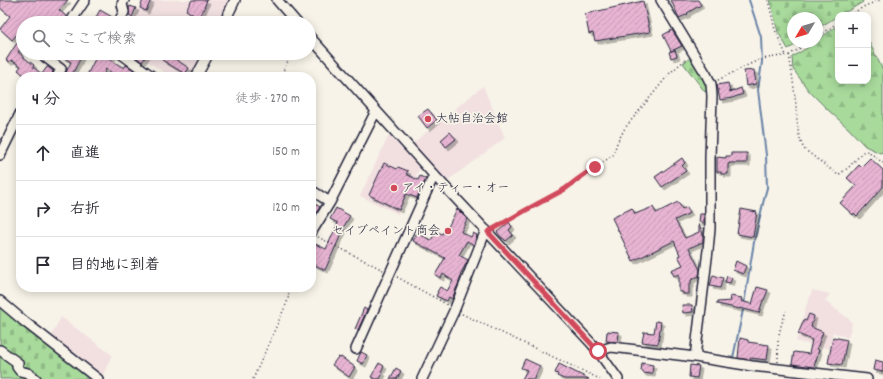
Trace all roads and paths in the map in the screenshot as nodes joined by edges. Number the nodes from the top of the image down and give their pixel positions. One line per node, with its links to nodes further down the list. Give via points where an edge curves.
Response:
1 (85, 0): 9 (street)
2 (124, 0): 10 (street)
3 (235, 0): 11 (street)
4 (277, 0): 12 (street)
5 (661, 0): 17 (street)
6 (768, 0): 18 (path)
7 (880, 0): 8 (path)
8 (855, 12)
9 (77, 16)
10 (122, 16)
11 (227, 16)
12 (291, 16)
13 (835, 24): 14 (path)
14 (823, 33)
15 (316, 44): 29 (street)
16 (800, 48): 19 (path)
17 (693, 52): 28 (street); 37 (path, via 670,73 625,128 613,155 565,189)
18 (786, 55): 19 (path); 28 (path, via 761,59)
19 (789, 55): 32 (path, via 798,128 804,149 838,175 863,152 868,151)
20 (49, 60): 24 (street, via 61,69)
21 (130, 60): 25 (street)
22 (205, 60): 26 (street)
23 (288, 60): 27 (path)
24 (60, 72)
25 (146, 72)
26 (199, 72)
27 (282, 72)
28 (711, 84): 45 (street, via 710,229)
29 (376, 110): 33 (street); 35 (street)
30 (16, 122): 31 (street)
31 (0, 155)
32 (883, 163)
33 (434, 175): 37 (street); 42 (street)
34 (316, 193): 35 (street)
35 (330, 202): 36 (street)
36 (316, 225)
37 (487, 231): 40 (street); 44 (street)
38 (289, 292): 49 (path, via 288,300)
39 (0, 301): 48 (street)
40 (454, 311): 50 (street); 51 (path)
41 (786, 311): 46 (path, via 778,339)
42 (356, 349)
43 (0, 350): 47 (street, via 18,363 20,371)
44 (598, 351): 45 (street, via 611,347); 52 (street)
45 (695, 357): 46 (street)
46 (778, 369): 53 (street)
47 (36, 379)
48 (98, 379)
49 (253, 379)
50 (422, 379)
51 (600, 379)
52 (618, 379)
53 (867, 379)

